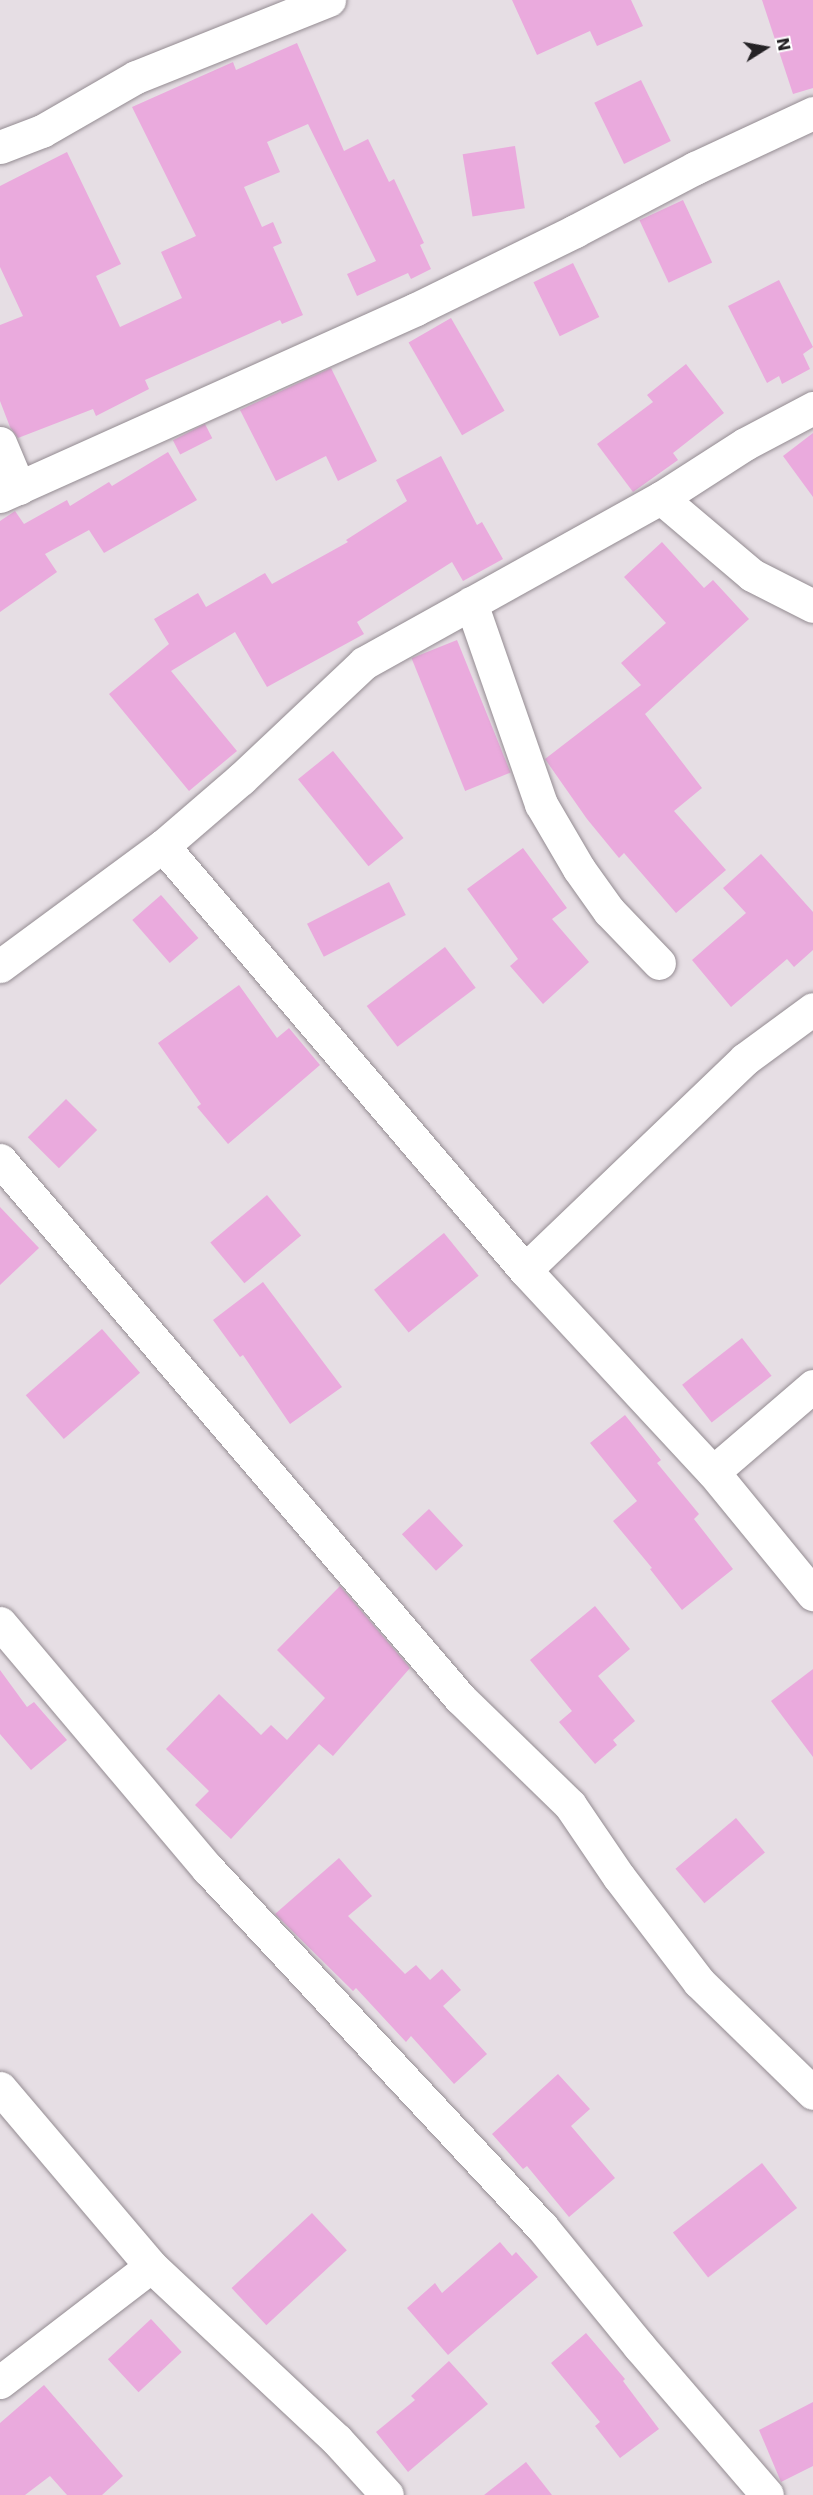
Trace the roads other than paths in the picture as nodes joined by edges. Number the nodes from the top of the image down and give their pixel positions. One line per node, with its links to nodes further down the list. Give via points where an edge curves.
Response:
1 (329, 0): 3 (street, via 136,76 42,131)
2 (813, 113): 6 (street, via 416,309)
3 (0, 147)
4 (813, 408): 7 (street, via 746,444)
5 (0, 443): 6 (street)
6 (9, 492)
7 (661, 498): 8 (street); 9 (street, via 752,574)
8 (471, 603): 10 (street, via 364,663); 11 (street, via 541,804 609,911)
9 (813, 606)
10 (163, 846): 12 (street); 15 (street)
11 (659, 963)
12 (0, 966)
13 (813, 1009): 15 (street, via 745,1059)
14 (0, 1160): 21 (street, via 460,1698 570,1805 699,1982)
15 (525, 1270): 17 (street)
16 (813, 1386): 17 (street)
17 (714, 1472): 18 (street)
18 (813, 1594)
19 (0, 1623): 25 (street, via 208,1869 542,2227)
20 (0, 2088): 22 (street)
21 (813, 2093)
22 (151, 2266): 23 (street); 24 (street, via 337,2440)
23 (0, 2382)
24 (384, 2494)
25 (767, 2495)

